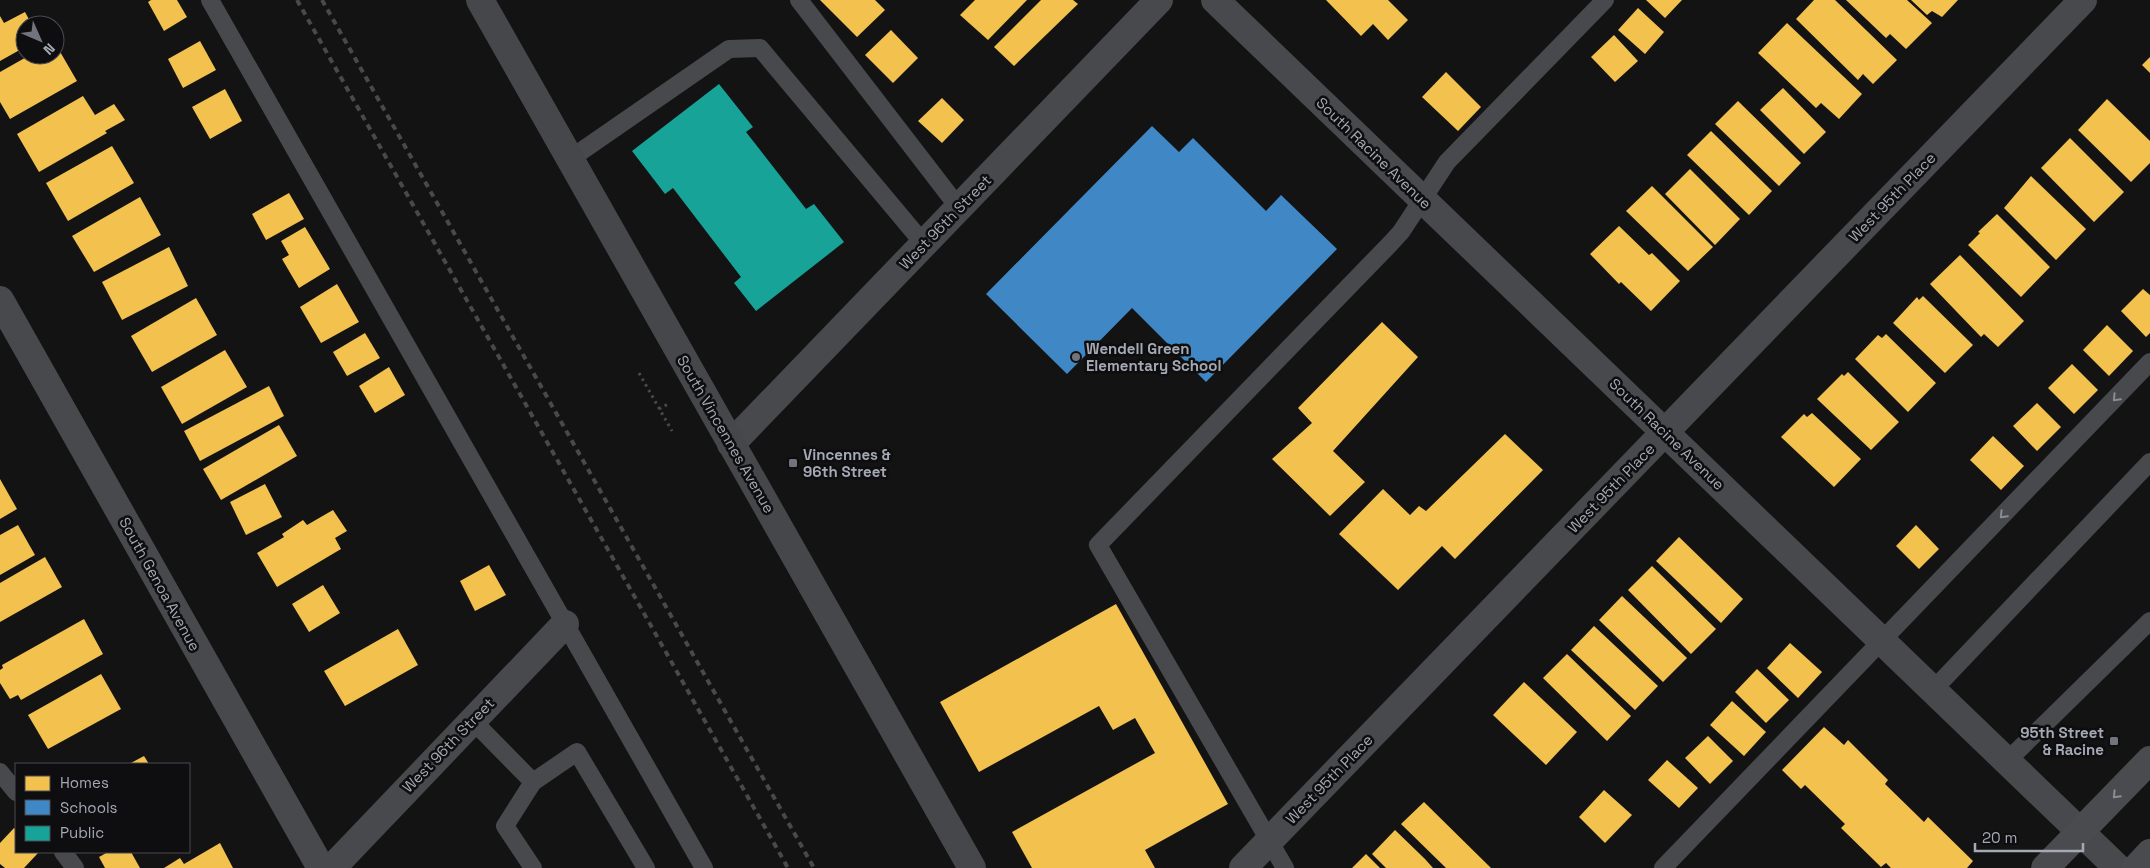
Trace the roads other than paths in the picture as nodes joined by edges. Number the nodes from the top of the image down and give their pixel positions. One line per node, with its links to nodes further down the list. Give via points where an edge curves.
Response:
1 (210, 0): 18 (lane)
2 (480, 0): 8 (main road, South Vincennes Avenue)
3 (799, 0): 10 (lane)
4 (1159, 0): 10 (street, West 96th Street)
5 (1215, 0): 9 (street, South Racine Avenue)
6 (1606, 0): 9 (lane, via 1447,162)
7 (2083, 0): 14 (street, West 95th Place)
8 (570, 158): 11 (lane, via 729,49 760,48); 15 (main road, South Vincennes Avenue)
9 (1422, 200): 14 (street, South Racine Avenue); 28 (lane, via 1390,244 1098,545)
10 (959, 208): 11 (street, West 96th Street)
11 (924, 244): 15 (street, West 96th Street)
12 (0, 300): 32 (street, South Genoa Avenue)
13 (2150, 362): 19 (lane, one-way to 19)
14 (1665, 432): 19 (street, South Racine Avenue); 28 (street, West 95th Place)
15 (731, 444): 37 (main road, South Vincennes Avenue)
16 (2150, 462): 20 (lane)
17 (2150, 621): 23 (lane)
18 (565, 624): 21 (street, West 96th Street); 36 (lane)
19 (1882, 641): 20 (street, South Racine Avenue); 40 (lane)
20 (1933, 690): 23 (street, South Racine Avenue)
21 (472, 720): 25 (lane); 33 (street, West 96th Street)
22 (2150, 760): 27 (main road, one-way to 27)
23 (2007, 761): 27 (street, South Racine Avenue)
24 (0, 772): 26 (lane)
25 (533, 782): 34 (lane, via 505,826); 35 (lane, via 577,752)
26 (15, 791)
27 (2080, 832): 41 (main road); 42 (street, South Racine Avenue)
28 (1270, 840): 38 (street, West 95th Place); 39 (lane)
29 (64, 853): 31 (lane)
30 (2150, 854): 43 (main road)
31 (75, 868)
32 (321, 868)
33 (332, 868)
34 (533, 868)
35 (646, 868)
36 (704, 868)
37 (972, 868)
38 (1243, 868)
39 (1285, 868)
40 (1663, 868)
41 (2045, 868)
42 (2118, 868)
43 (2136, 868)

